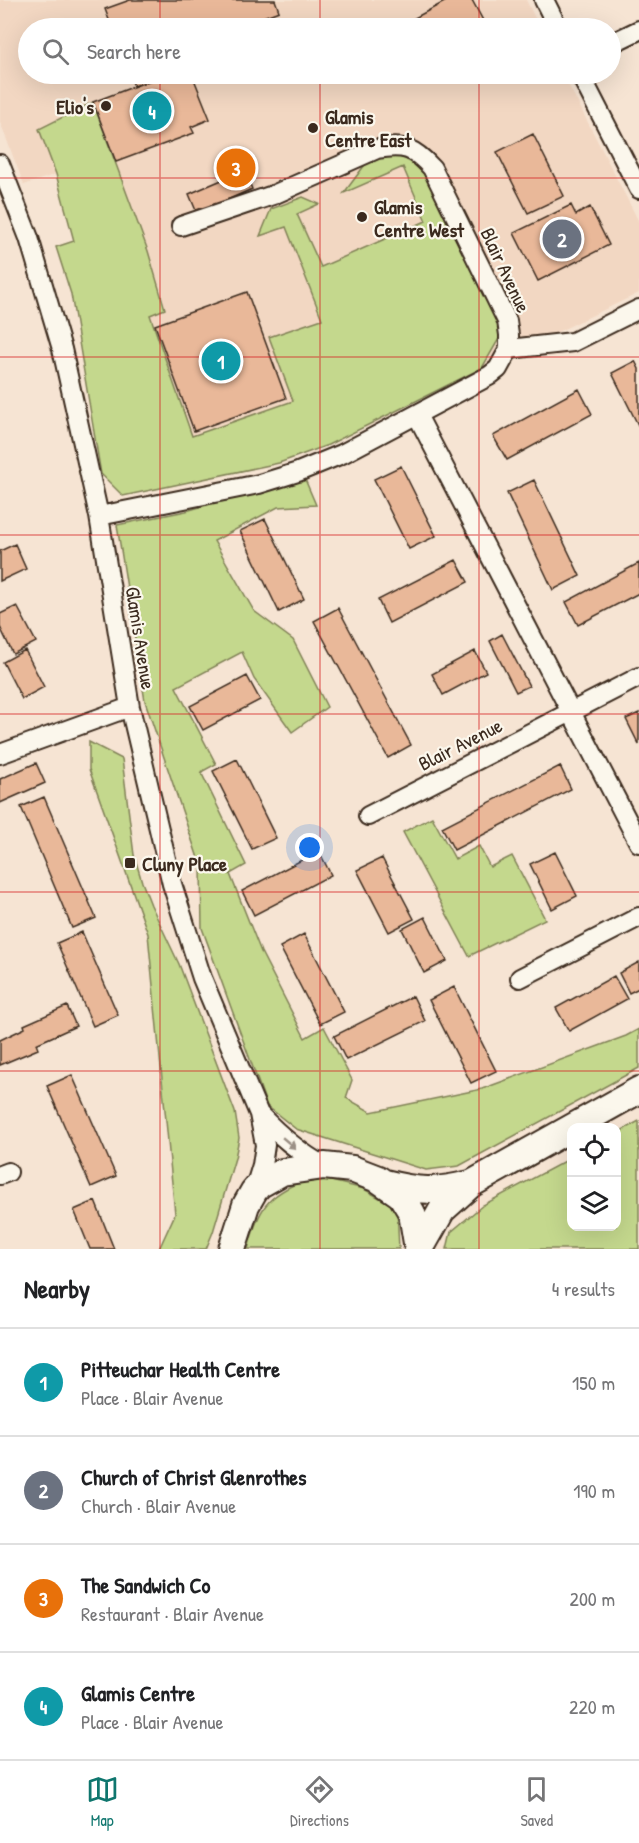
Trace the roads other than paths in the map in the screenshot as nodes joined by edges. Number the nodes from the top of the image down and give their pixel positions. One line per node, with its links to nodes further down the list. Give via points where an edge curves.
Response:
1 (544, 0): 2 (street)
2 (553, 18)
3 (639, 30): 4 (street)
4 (621, 39)
5 (585, 84): 7 (street)
6 (0, 164): 12 (street, Glamis Avenue, via 29,238 62,349)
7 (639, 189)
8 (181, 226): 10 (street, Blair Avenue, via 273,195 377,149 408,148 432,168 507,321)
9 (639, 309): 10 (street, via 573,342)
10 (509, 349): 11 (street, via 498,369 489,376)
11 (417, 415): 12 (street, via 298,472 259,484); 15 (street)
12 (99, 516): 14 (street, Glamis Avenue)
13 (639, 677): 15 (street, Blair Avenue)
14 (130, 706): 16 (street); 22 (street, Glamis Avenue, via 172,884 194,955)
15 (572, 712): 17 (street, Blair Avenue); 18 (street)
16 (0, 754)
17 (368, 816)
18 (639, 843)
19 (639, 917): 20 (street)
20 (520, 978)
21 (639, 1090): 25 (street)
22 (258, 1114): 23 (street, Glamis Avenue, one-way to 23, via 284,1140); 26 (street, Glamis Avenue, via 265,1145)
23 (324, 1166): 24 (street, via 352,1169); 26 (street, via 282,1172)
24 (384, 1183): 25 (street, via 440,1191); 28 (street, via 401,1196 412,1213)
25 (471, 1184): 28 (street, via 442,1210)
26 (254, 1191): 27 (street)
27 (232, 1249)
28 (419, 1249)

